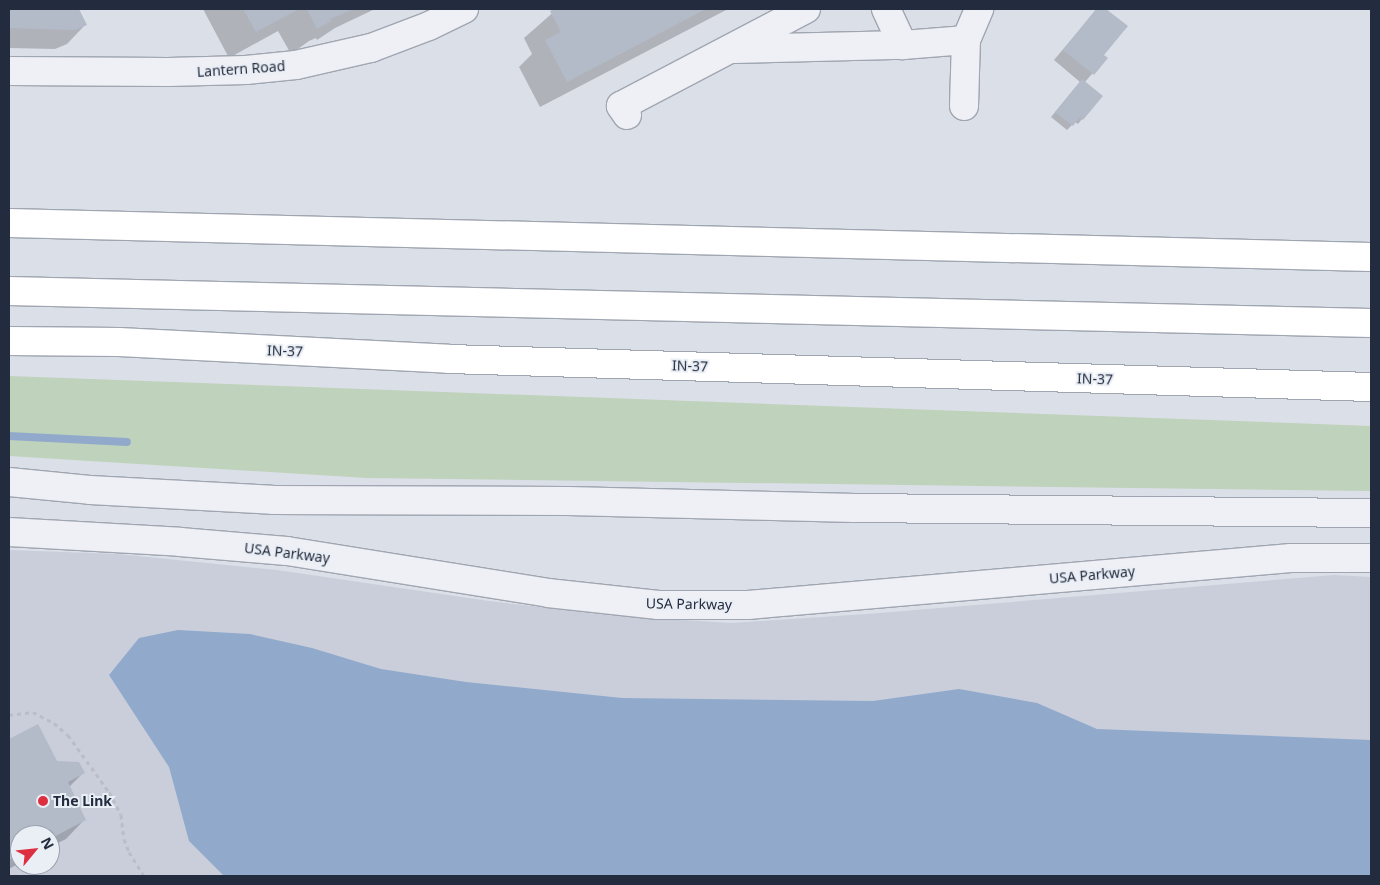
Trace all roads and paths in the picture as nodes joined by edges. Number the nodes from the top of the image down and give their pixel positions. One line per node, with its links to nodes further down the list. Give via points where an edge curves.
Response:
1 (464, 9): 8 (street, Lantern Road, via 371,48 296,65 168,72)
2 (806, 9): 7 (street)
3 (886, 9): 6 (street)
4 (979, 9): 5 (street)
5 (966, 40): 6 (street); 9 (street)
6 (903, 45): 7 (street)
7 (729, 50): 10 (street, via 621,106)
8 (9, 71)
9 (964, 106)
10 (627, 115)
11 (9, 222): 13 (highway)
12 (1371, 244): 13 (highway)
13 (1160, 251): 14 (highway)
14 (1371, 257)
15 (9, 292): 16 (highway)
16 (1371, 323)
17 (9, 341): 18 (highway, IN-37, via 119,342 449,359)
18 (1371, 387)
19 (9, 482): 20 (street, via 272,500 568,501 855,508)
20 (1371, 513)
21 (9, 532): 22 (street, USA Parkway, via 287,551 548,593 658,605 748,605 1292,558)
22 (1371, 558)
23 (9, 715): 24 (path, via 33,712 54,722 68,735 109,792 121,815 129,852)
24 (144, 876)

